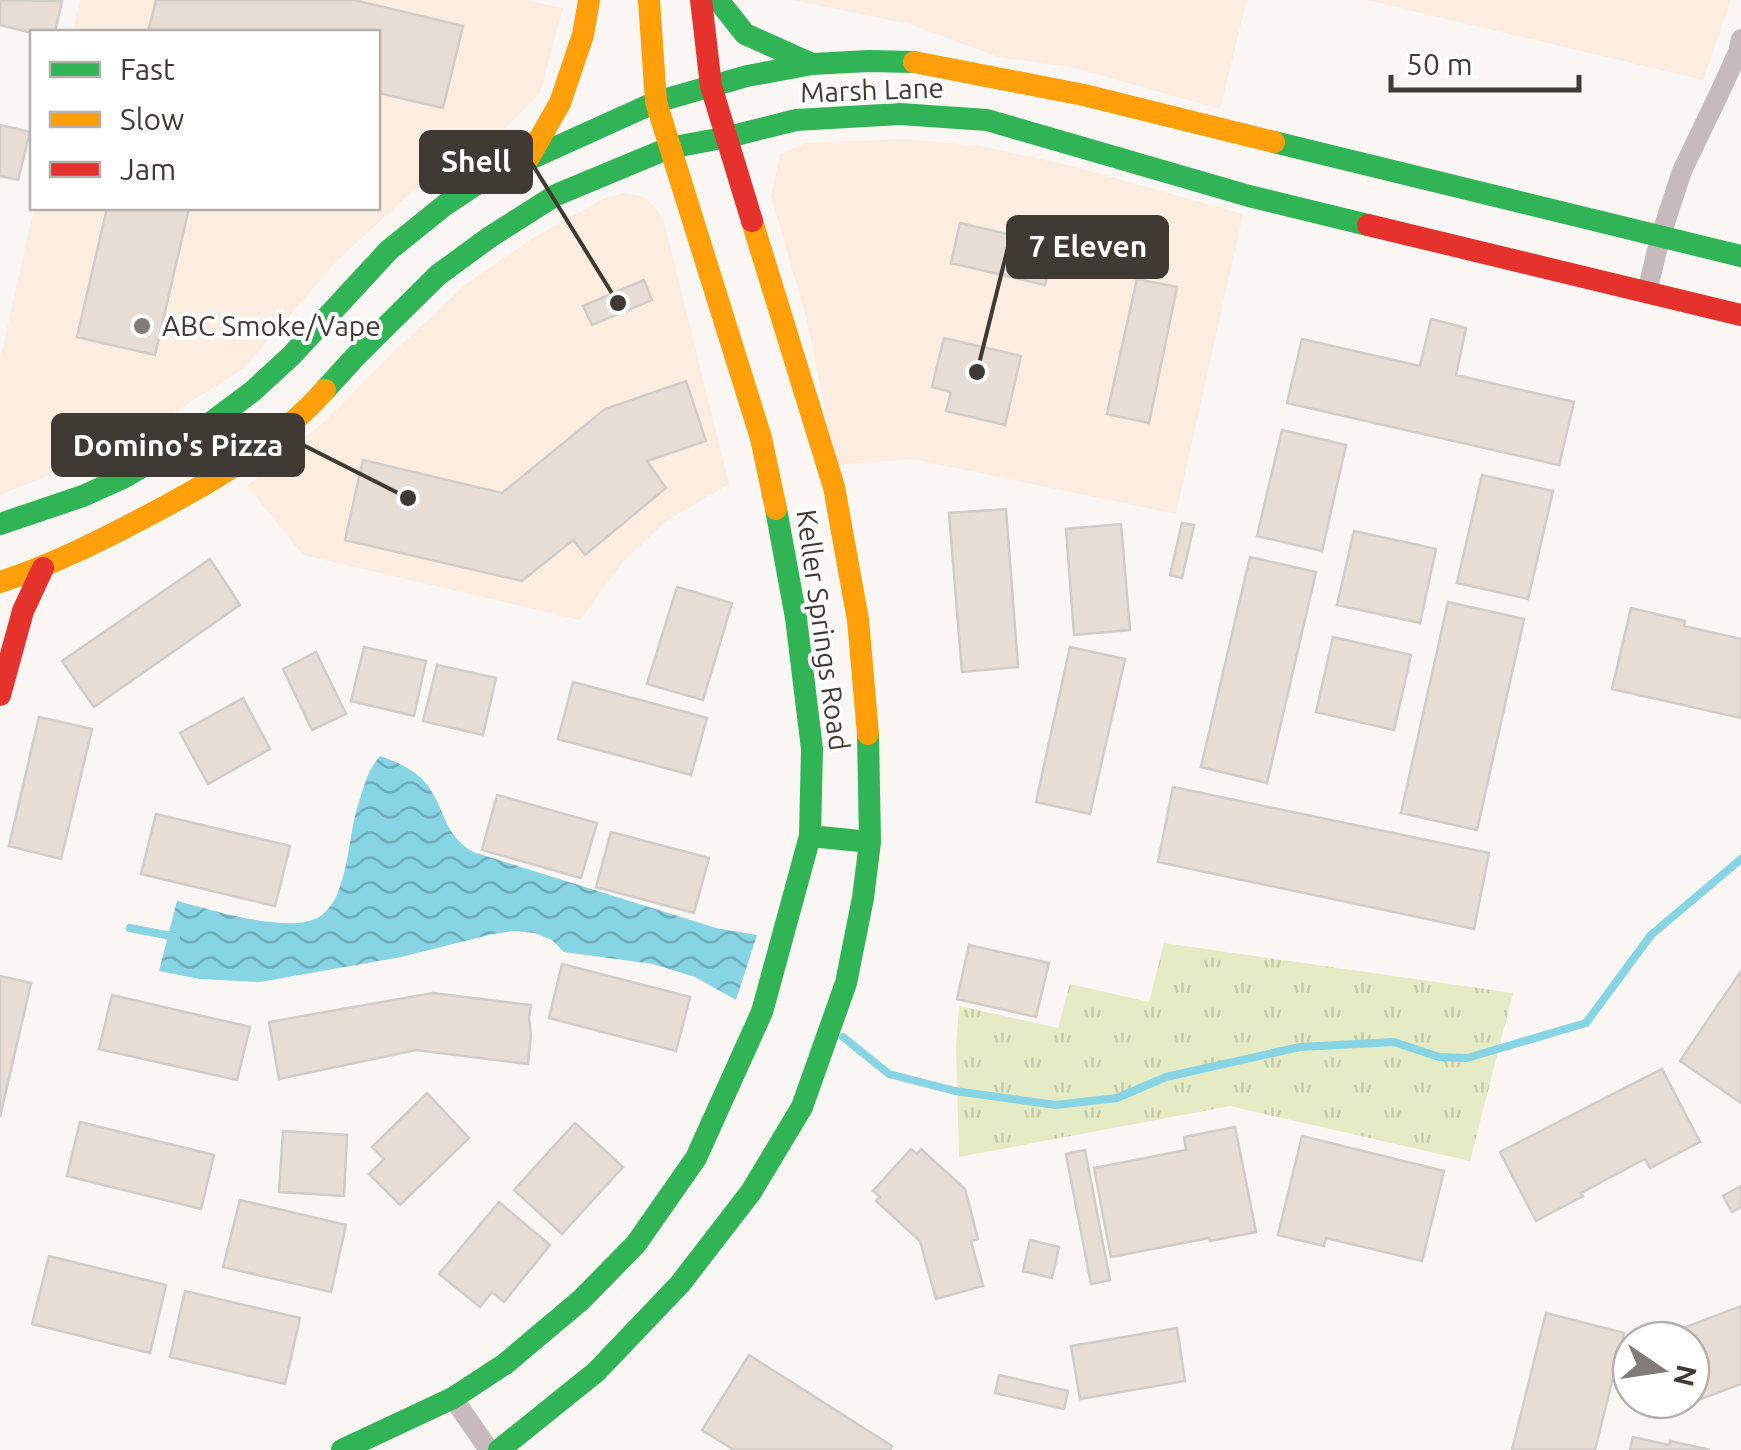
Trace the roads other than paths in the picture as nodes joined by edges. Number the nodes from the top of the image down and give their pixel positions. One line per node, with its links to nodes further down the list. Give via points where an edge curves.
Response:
1 (589, 0): 11 (main road, via 560,103)
2 (649, 0): 8 (main road, Keller Springs Road)
3 (702, 0): 7 (main road, Keller Springs Road)
4 (718, 0): 6 (main road, via 745,34)
5 (1741, 39): 12 (street, via 1682,170)
6 (812, 64): 7 (main road, Marsh Lane); 12 (main road, Marsh Lane, via 922,62 1001,77)
7 (712, 86): 8 (main road, Marsh Lane); 9 (main road, Keller Springs Road)
8 (656, 102): 10 (main road, Keller Springs Road); 11 (main road, Marsh Lane)
9 (728, 137): 10 (main road, Marsh Lane); 14 (main road, Marsh Lane, via 796,120 848,116 986,120 1249,196); 22 (main road, Keller Springs Road, via 834,487 858,620)
10 (669, 148): 16 (main road, Marsh Lane, via 556,196); 21 (main road, Keller Springs Road, via 760,438 784,543 812,748)
11 (528, 158): 16 (main road, Marsh Lane, via 481,181 389,250)
12 (1660, 238): 13 (main road, Marsh Lane); 14 (street)
13 (1741, 256)
14 (1647, 292): 15 (main road, Marsh Lane)
15 (1741, 315)
16 (339, 338): 17 (main road, Marsh Lane, via 291,356 182,444 123,478); 18 (main road, Marsh Lane, via 319,397 275,437 198,489)
17 (0, 524)
18 (43, 568): 19 (main road, Marsh Lane); 20 (main road, via 23,611)
19 (0, 582)
20 (0, 696)
21 (810, 836): 22 (main road); 23 (main road, Keller Springs Road, via 762,1012 696,1158 636,1244 581,1300)
22 (870, 842): 26 (main road, Keller Springs Road, via 846,983 802,1107 751,1192 680,1284 608,1360)
23 (452, 1398): 24 (main road, Keller Springs Road); 25 (street)
24 (342, 1450)
25 (490, 1450)
26 (499, 1450)

